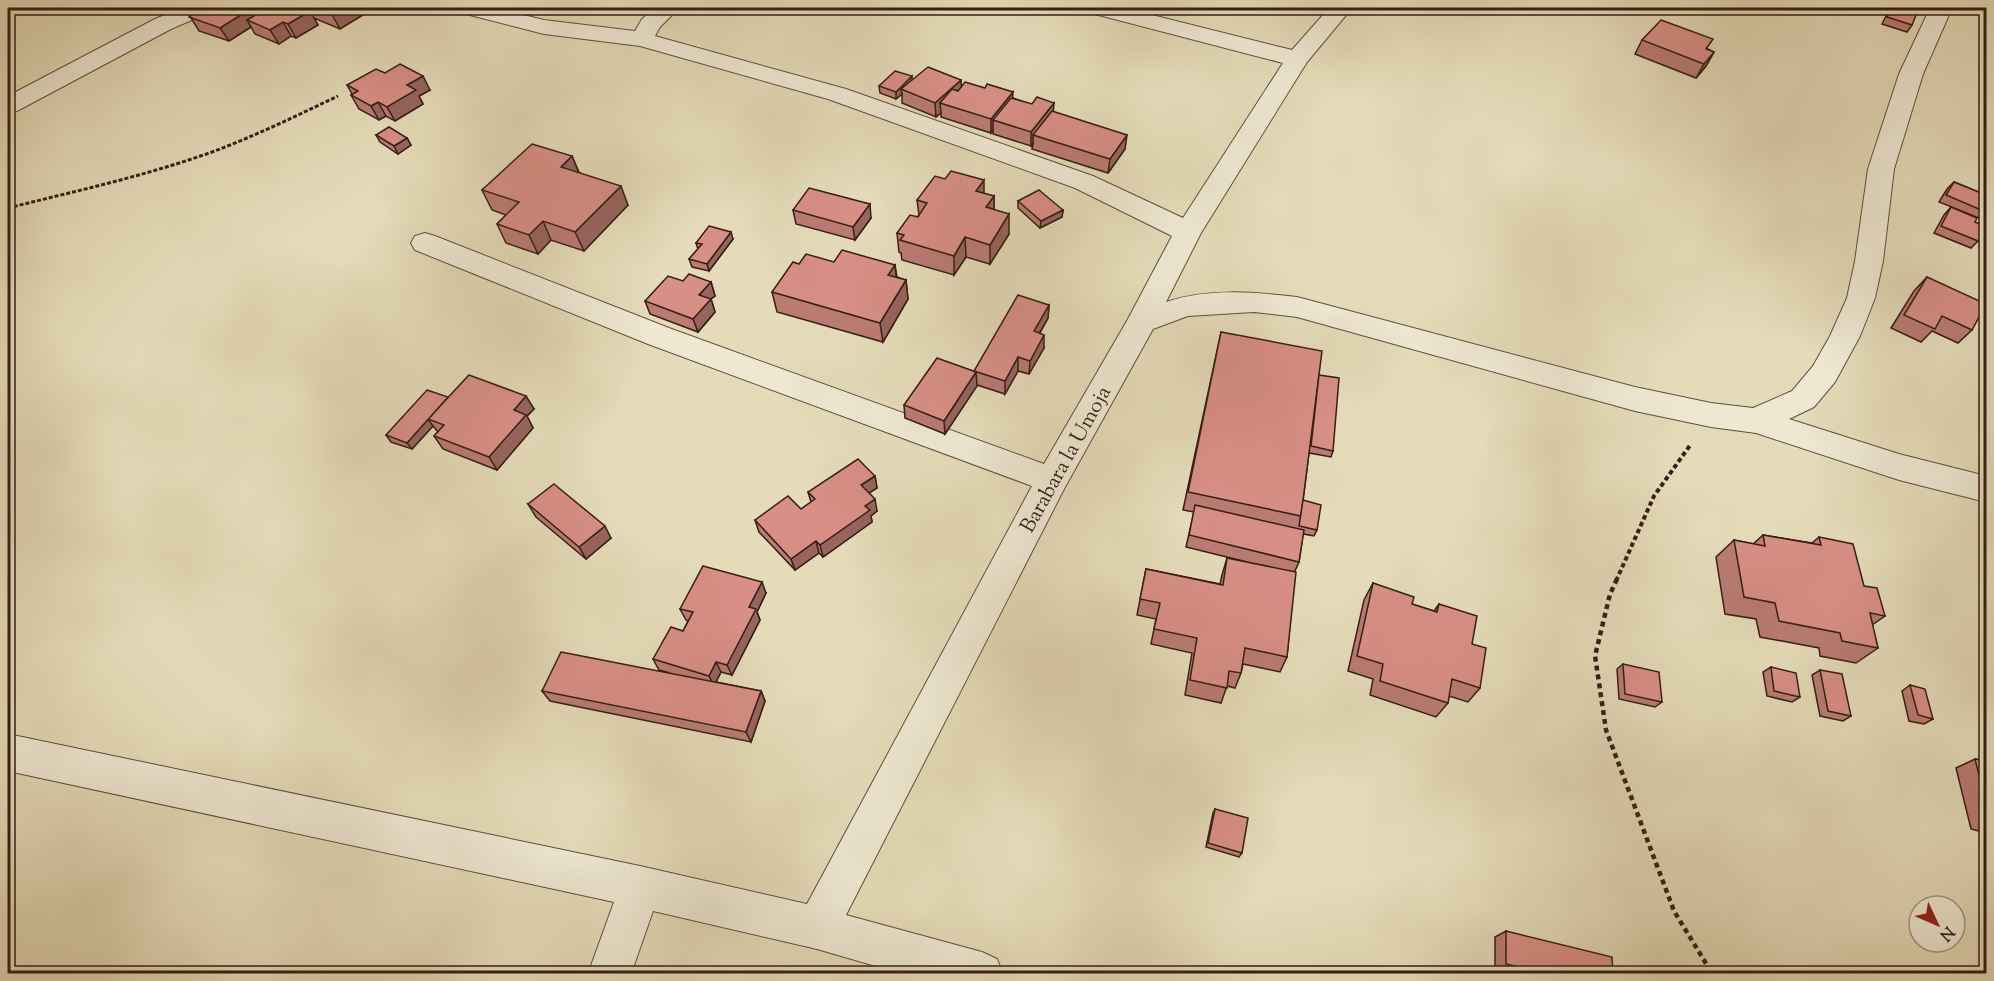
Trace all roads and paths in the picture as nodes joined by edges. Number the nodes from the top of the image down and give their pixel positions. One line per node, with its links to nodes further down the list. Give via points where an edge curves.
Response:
1 (200, 8): 10 (street)
2 (470, 8): 7 (street, via 544,27)
3 (668, 8): 7 (street, via 650,24)
4 (1099, 8): 8 (street)
5 (1341, 8): 8 (street, Barabara la Umoja)
6 (1941, 8): 16 (street, via 1911,74 1881,169 1869,261 1861,298 1845,336 1824,374 1803,399)
7 (642, 39): 12 (street, via 848,98 1084,182)
8 (1297, 59): 12 (street, Barabara la Umoja)
9 (338, 96): 11 (path, via 196,158)
10 (8, 106)
11 (8, 208)
12 (1188, 232): 14 (street, Barabara la Umoja)
13 (425, 243): 17 (street, via 654,335)
14 (1142, 321): 15 (street, via 1187,306 1254,302 1297,307); 17 (street, Barabara la Umoja)
15 (1711, 416): 16 (street); 24 (path, via 1654,496 1610,594 1595,656 1606,730 1674,911)
16 (1756, 421): 18 (street, via 1899,467)
17 (1052, 480): 21 (street, Barabara la Umoja)
18 (1986, 489)
19 (8, 753): 20 (street)
20 (640, 887): 21 (street); 22 (street)
21 (817, 928): 23 (street)
22 (609, 974)
23 (982, 974)
24 (1715, 974)

